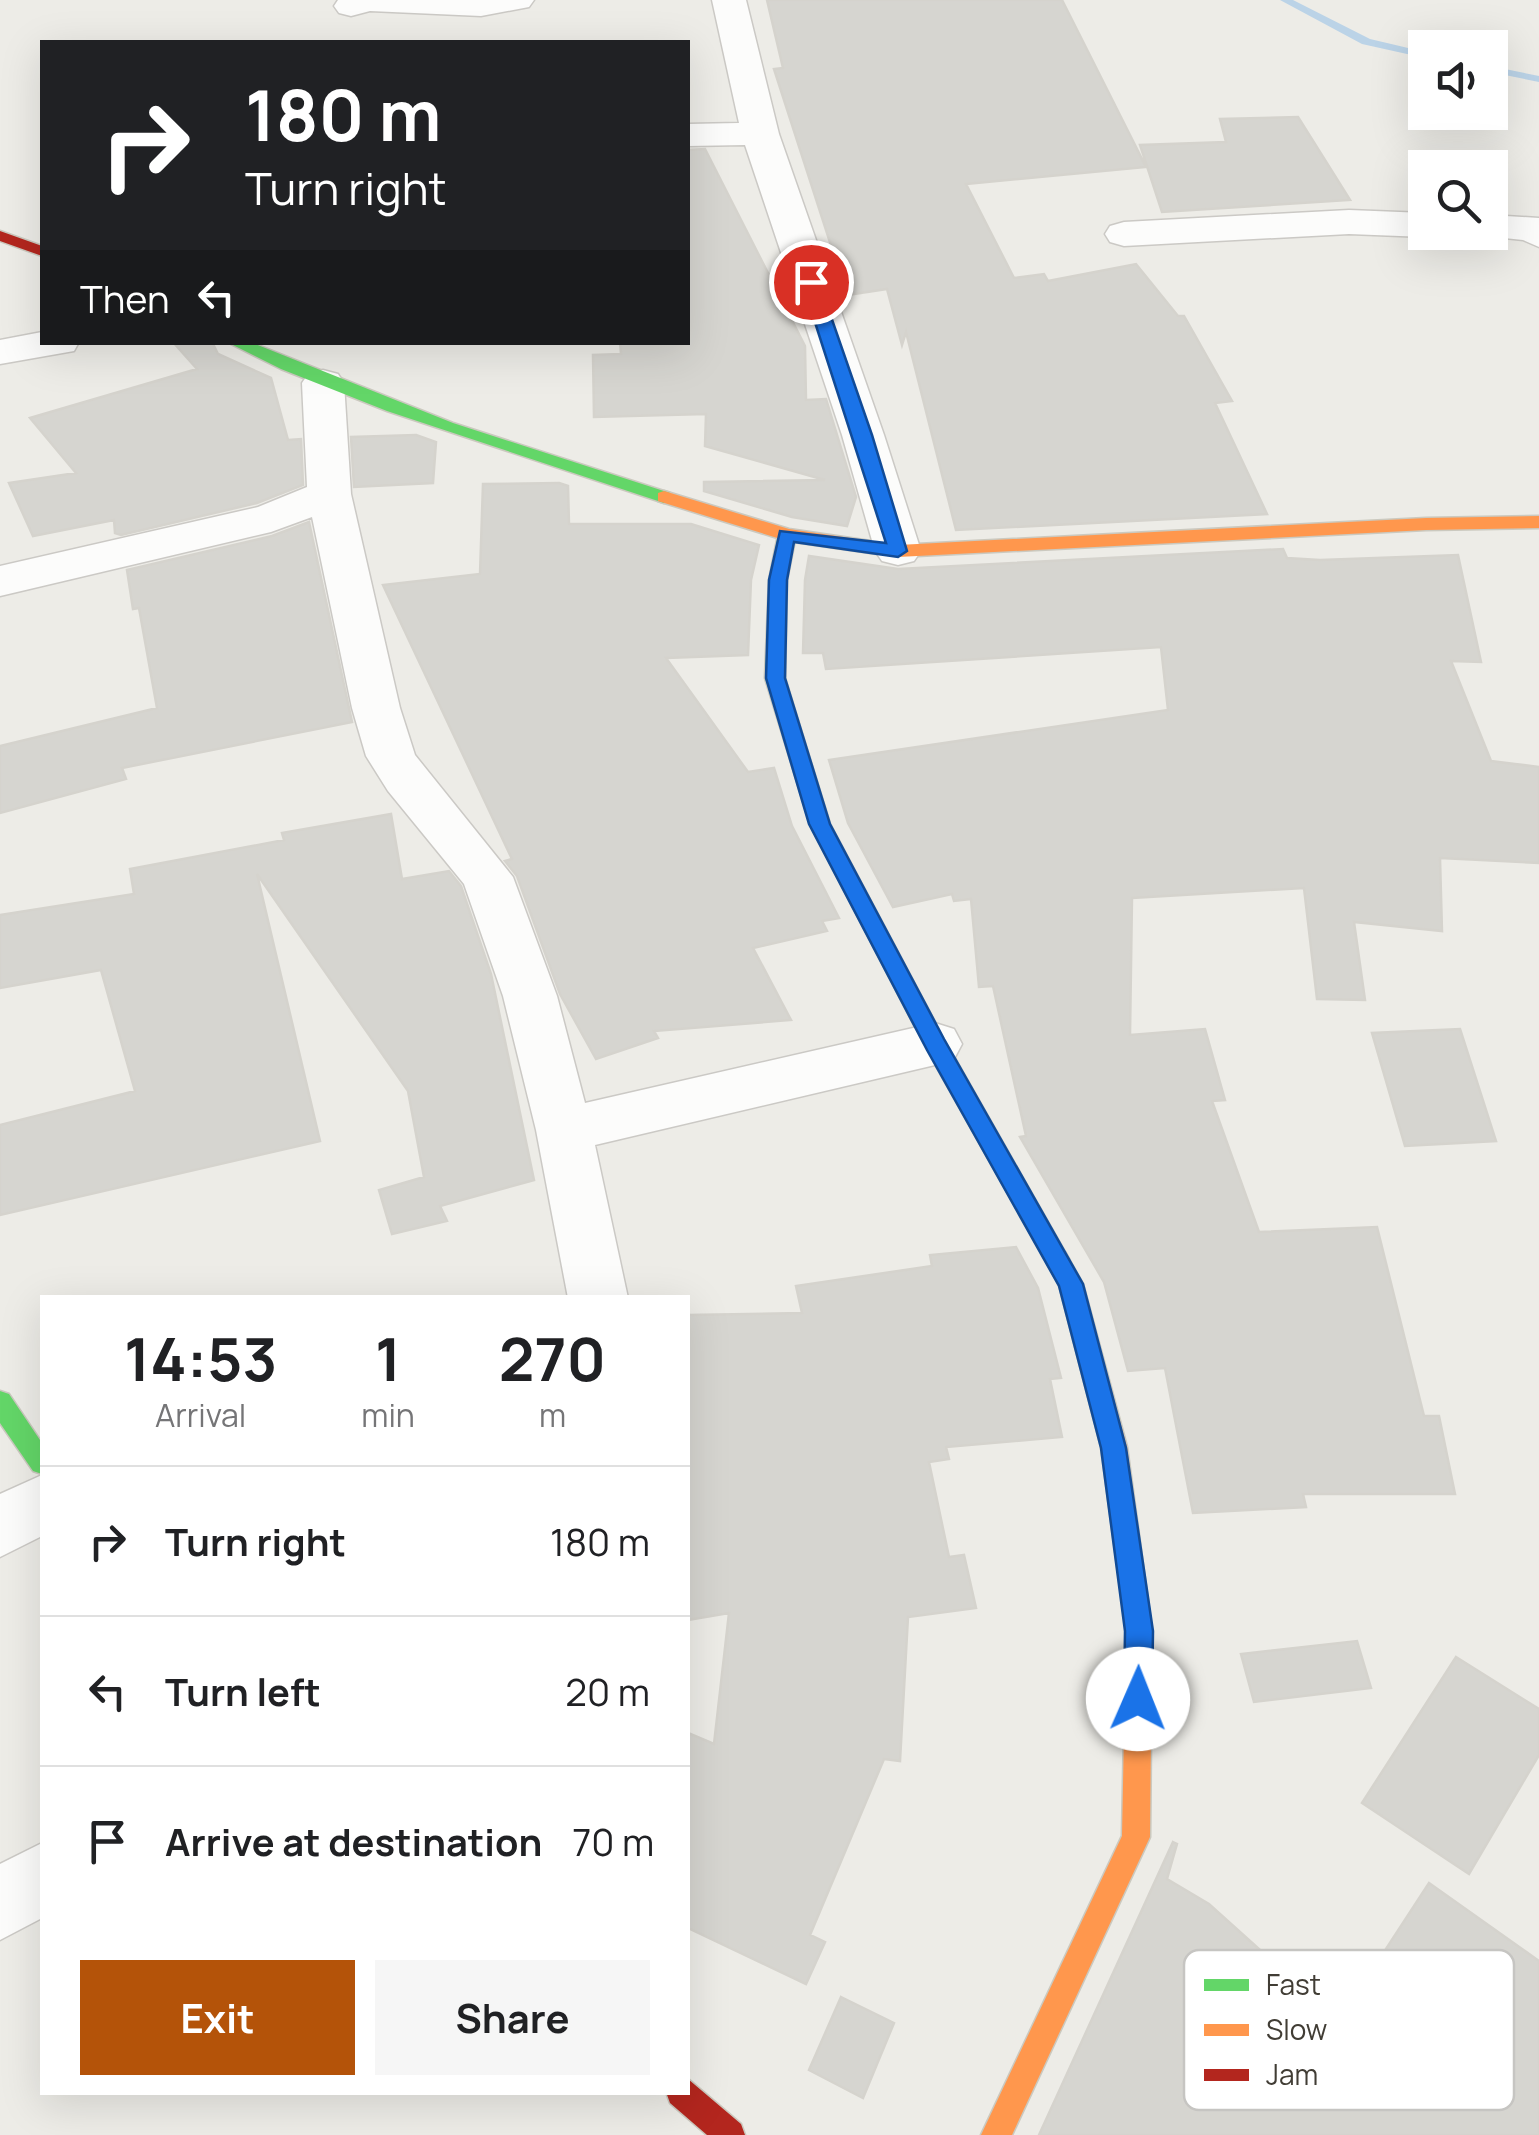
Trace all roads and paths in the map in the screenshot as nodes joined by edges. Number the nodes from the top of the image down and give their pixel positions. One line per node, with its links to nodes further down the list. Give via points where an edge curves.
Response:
1 (517, 0): 3 (street, via 482,6 365,0)
2 (729, 0): 4 (street)
3 (351, 6)
4 (760, 134): 5 (street); 19 (street)
5 (690, 135)
6 (1408, 224): 8 (street)
7 (1508, 228): 9 (street)
8 (1124, 234)
9 (1539, 235)
10 (0, 236): 11 (street)
11 (40, 251)
12 (41, 345): 14 (street)
13 (241, 345): 15 (street)
14 (0, 352)
15 (322, 383): 16 (street); 18 (street)
16 (330, 494): 20 (street, via 271,518); 22 (street, via 391,756 487,877 530,996)
17 (1539, 522): 19 (street)
18 (786, 536): 19 (street); 21 (street, via 776,678 820,824)
19 (898, 551)
20 (0, 581)
21 (935, 1044): 22 (street); 32 (street, via 1071,1284 1114,1448 1139,1631 1136,1837)
22 (564, 1130): 23 (street)
23 (597, 1295)
24 (0, 1402): 25 (street)
25 (40, 1460)
26 (40, 1504): 27 (street)
27 (0, 1528)
28 (40, 1879): 29 (street)
29 (0, 1904)
30 (684, 2095): 31 (street)
31 (730, 2135)
32 (996, 2135)

